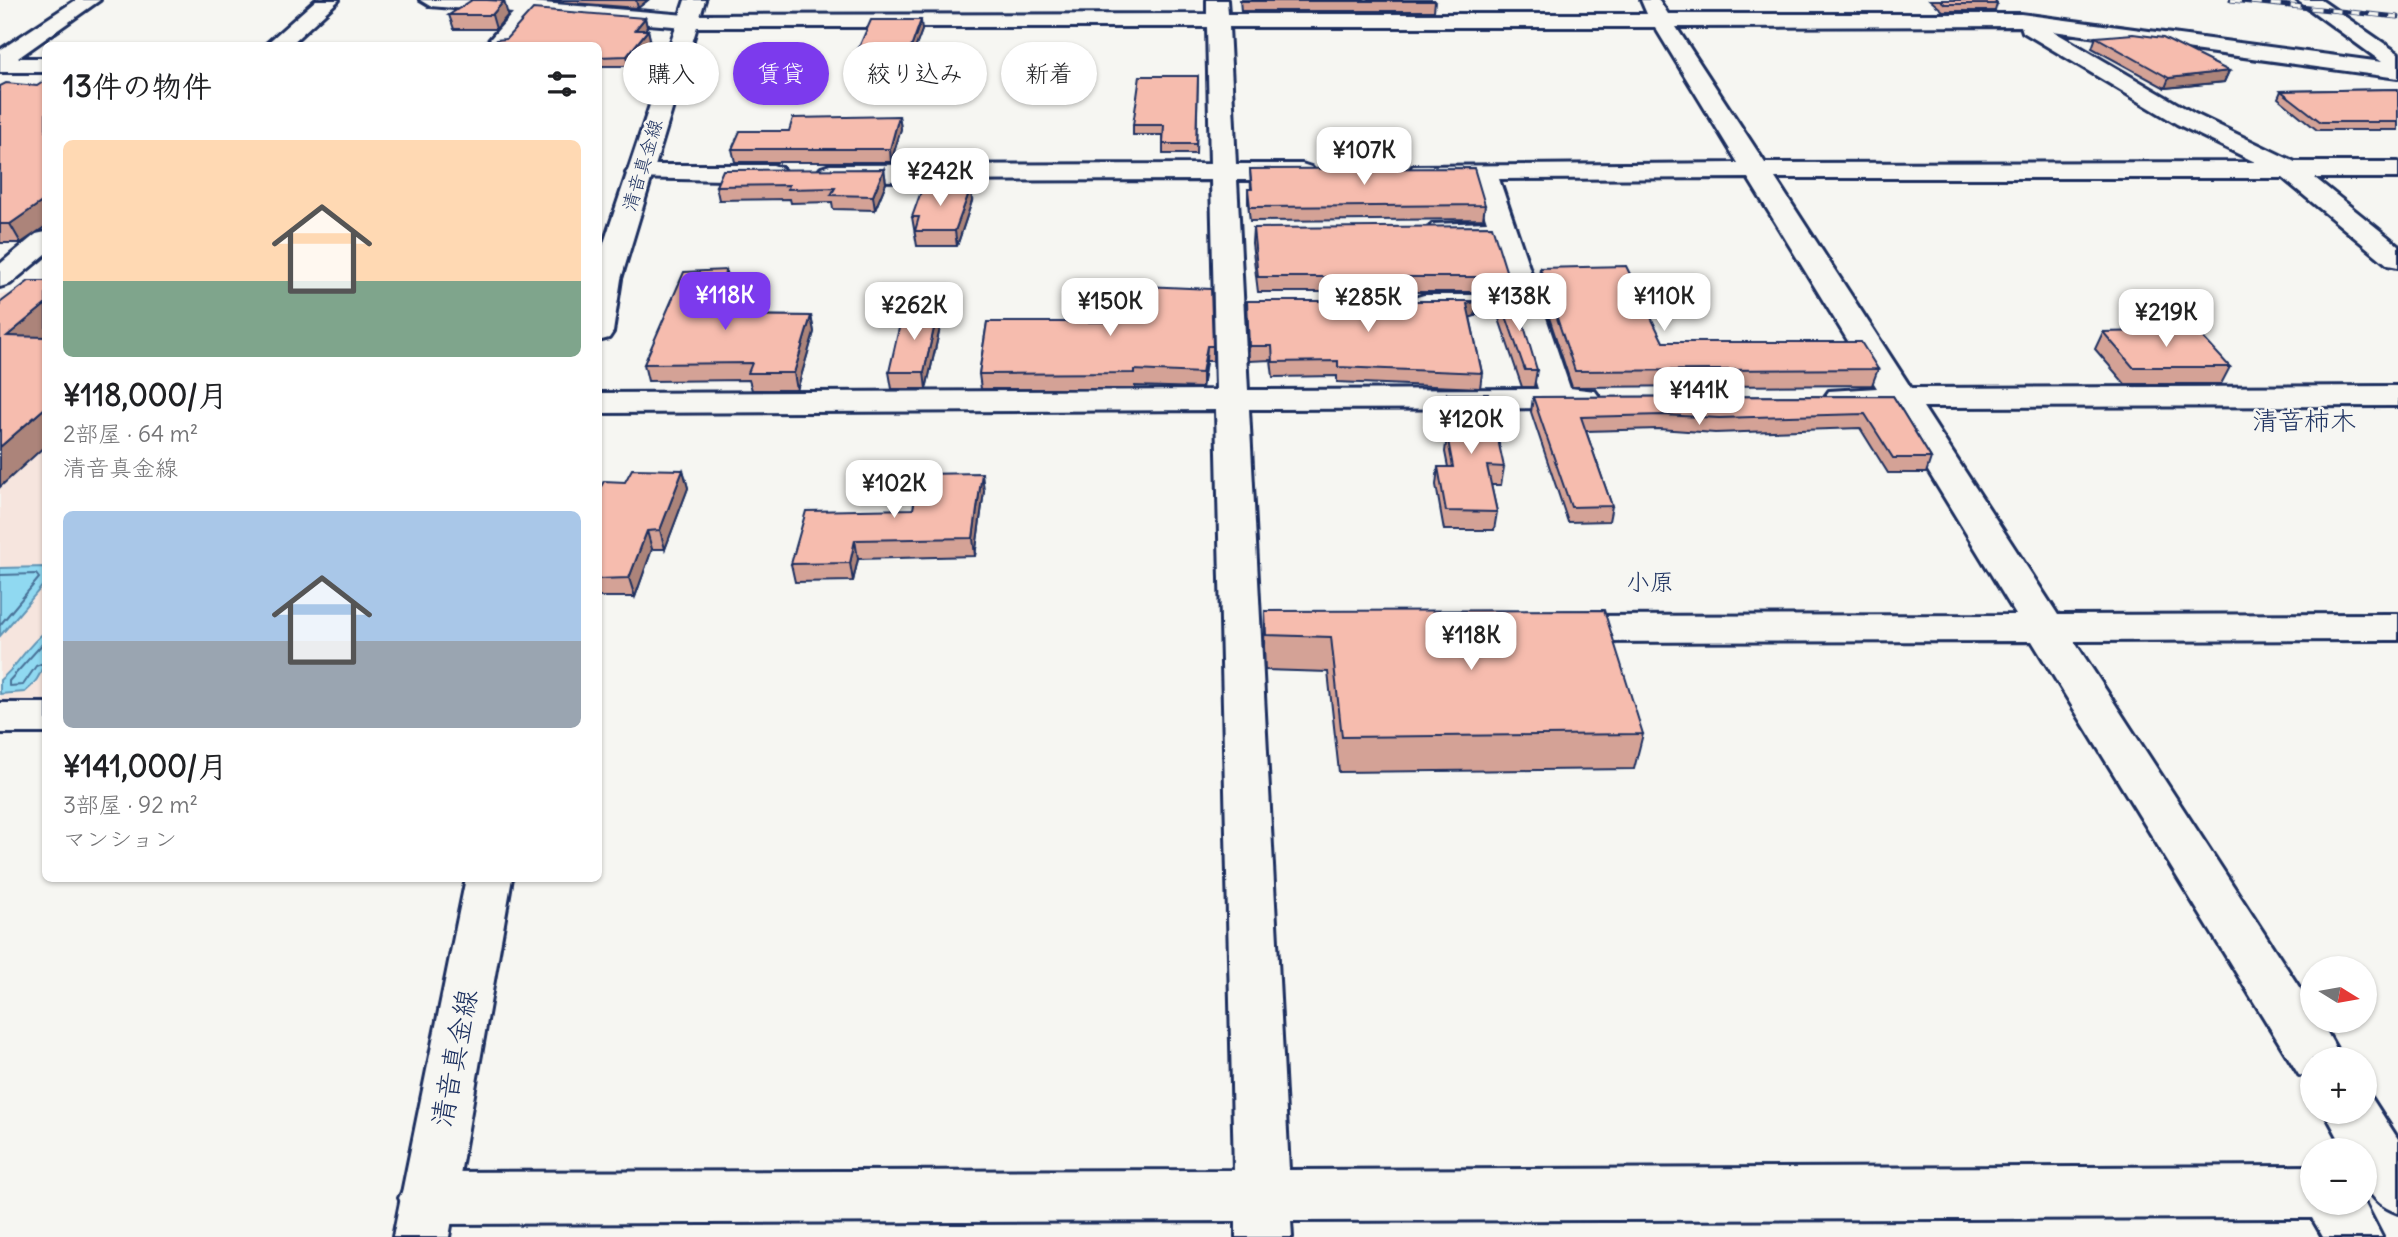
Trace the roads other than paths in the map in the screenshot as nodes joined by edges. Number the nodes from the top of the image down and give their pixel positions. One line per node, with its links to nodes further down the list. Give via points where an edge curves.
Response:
1 (90, 0): 12 (street)
2 (329, 0): 10 (street)
3 (430, 0): 5 (street)
4 (2306, 0): 13 (street)
5 (529, 8): 6 (street); 11 (street)
6 (690, 10): 8 (street); 22 (street, 清音真金線)
7 (1655, 10): 8 (street); 9 (street); 19 (street)
8 (1218, 11): 23 (street)
9 (2021, 20): 15 (street); 16 (street, via 2186,119)
10 (280, 42)
11 (499, 42)
12 (0, 62): 14 (street)
13 (2398, 63)
14 (42, 65)
15 (2398, 71)
16 (2288, 169): 17 (street); 19 (street); 29 (street)
17 (2398, 170)
18 (1484, 171): 19 (street); 21 (street); 25 (street)
19 (1756, 171): 40 (street)
20 (1333, 172): 23 (street)
21 (1402, 172)
22 (639, 173): 23 (street); 31 (street, 清音真金線)
23 (1224, 173): 26 (street)
24 (1420, 230): 25 (street)
25 (1503, 230): 35 (street)
26 (1226, 232): 27 (street); 41 (street, via 1242,304)
27 (1254, 232)
28 (42, 243): 30 (street)
29 (2398, 259)
30 (0, 278)
31 (603, 279)
32 (0, 285): 33 (street)
33 (34, 285)
34 (1391, 304): 35 (street)
35 (1527, 304): 37 (street)
36 (2398, 396): 40 (street)
37 (1557, 398): 38 (street); 41 (street)
38 (1612, 398)
39 (1804, 398): 40 (street)
40 (1900, 398): 44 (street)
41 (1233, 400): 42 (street); 55 (street, via 1262,630)
42 (602, 402)
43 (2398, 627): 44 (street)
44 (2045, 628): 45 (street); 49 (street)
45 (1518, 629)
46 (0, 718): 47 (street)
47 (42, 718)
48 (488, 882): 56 (street, 清音真金線)
49 (2309, 1047)
50 (2358, 1124): 51 (street)
51 (2398, 1189): 52 (street)
52 (2377, 1191)
53 (2300, 1192): 55 (street)
54 (2341, 1215): 57 (street)
55 (1263, 1216): 56 (street)
56 (424, 1218)
57 (2354, 1237)

